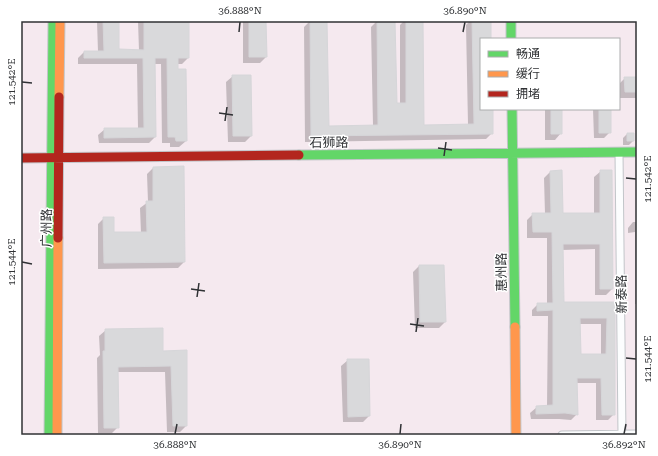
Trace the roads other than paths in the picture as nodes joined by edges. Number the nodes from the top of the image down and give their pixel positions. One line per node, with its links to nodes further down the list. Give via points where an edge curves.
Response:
1 (53, 21): 9 (street, 广州路)
2 (60, 21): 9 (street, 广州路)
3 (511, 21): 4 (street)
4 (511, 38)
5 (512, 110): 13 (street, 惠州路)
6 (619, 152): 7 (street, 石狮路); 9 (street, 石狮路); 15 (street, 新泰路)
7 (637, 152)
8 (21, 158): 9 (street, 石狮路)
9 (56, 158): 11 (street, 广州路); 12 (street, 广州路)
10 (637, 434): 15 (street)
11 (49, 435)
12 (57, 435)
13 (516, 435)
14 (562, 435): 15 (street)
15 (622, 435)

